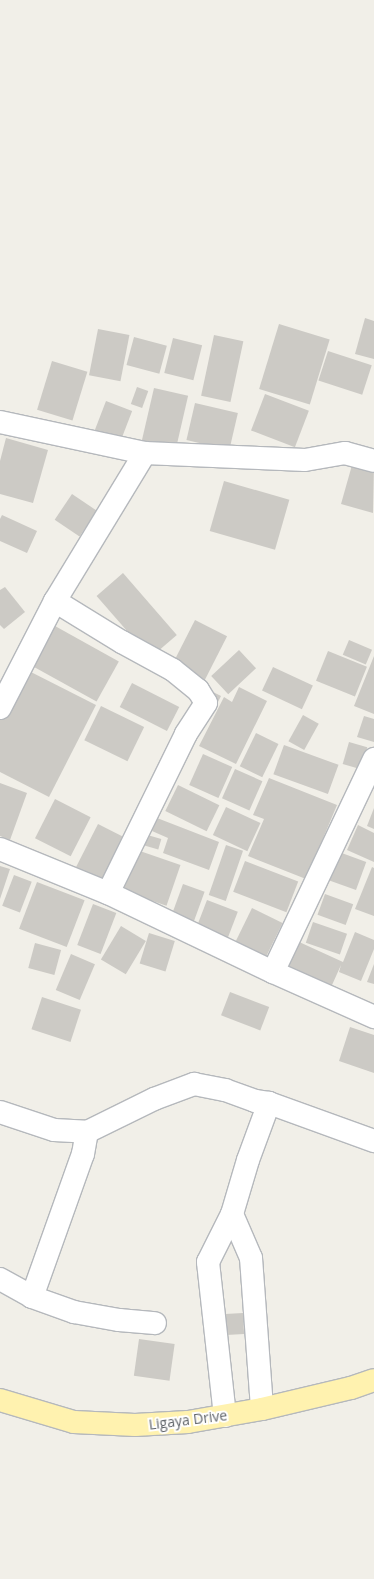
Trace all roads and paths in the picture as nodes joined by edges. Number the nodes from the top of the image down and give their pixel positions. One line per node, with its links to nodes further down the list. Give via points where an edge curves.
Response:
1 (0, 422): 2 (street)
2 (145, 453): 3 (street, via 305,460 345,453); 4 (street)
3 (374, 461)
4 (55, 601): 5 (street); 8 (street, via 173,670 198,690 206,703 186,734)
5 (0, 708)
6 (374, 759): 9 (street)
7 (0, 849): 8 (street)
8 (108, 893): 9 (street)
9 (273, 972): 10 (street)
10 (374, 1017)
11 (269, 1103): 13 (street, via 194,1084 154,1099); 14 (street); 15 (street)
12 (0, 1112): 13 (street, via 54,1130)
13 (87, 1132): 17 (street, via 83,1154)
14 (374, 1141)
15 (232, 1214): 21 (street, via 251,1258); 22 (street, via 208,1262)
16 (0, 1279): 17 (street)
17 (32, 1297): 18 (street, via 74,1312)
18 (155, 1323)
19 (374, 1380): 21 (main road, Ligaya Drive)
20 (0, 1400): 22 (main road, Ligaya Drive, via 74,1422 135,1426)
21 (262, 1410): 22 (main road, Ligaya Drive)
22 (225, 1416)

